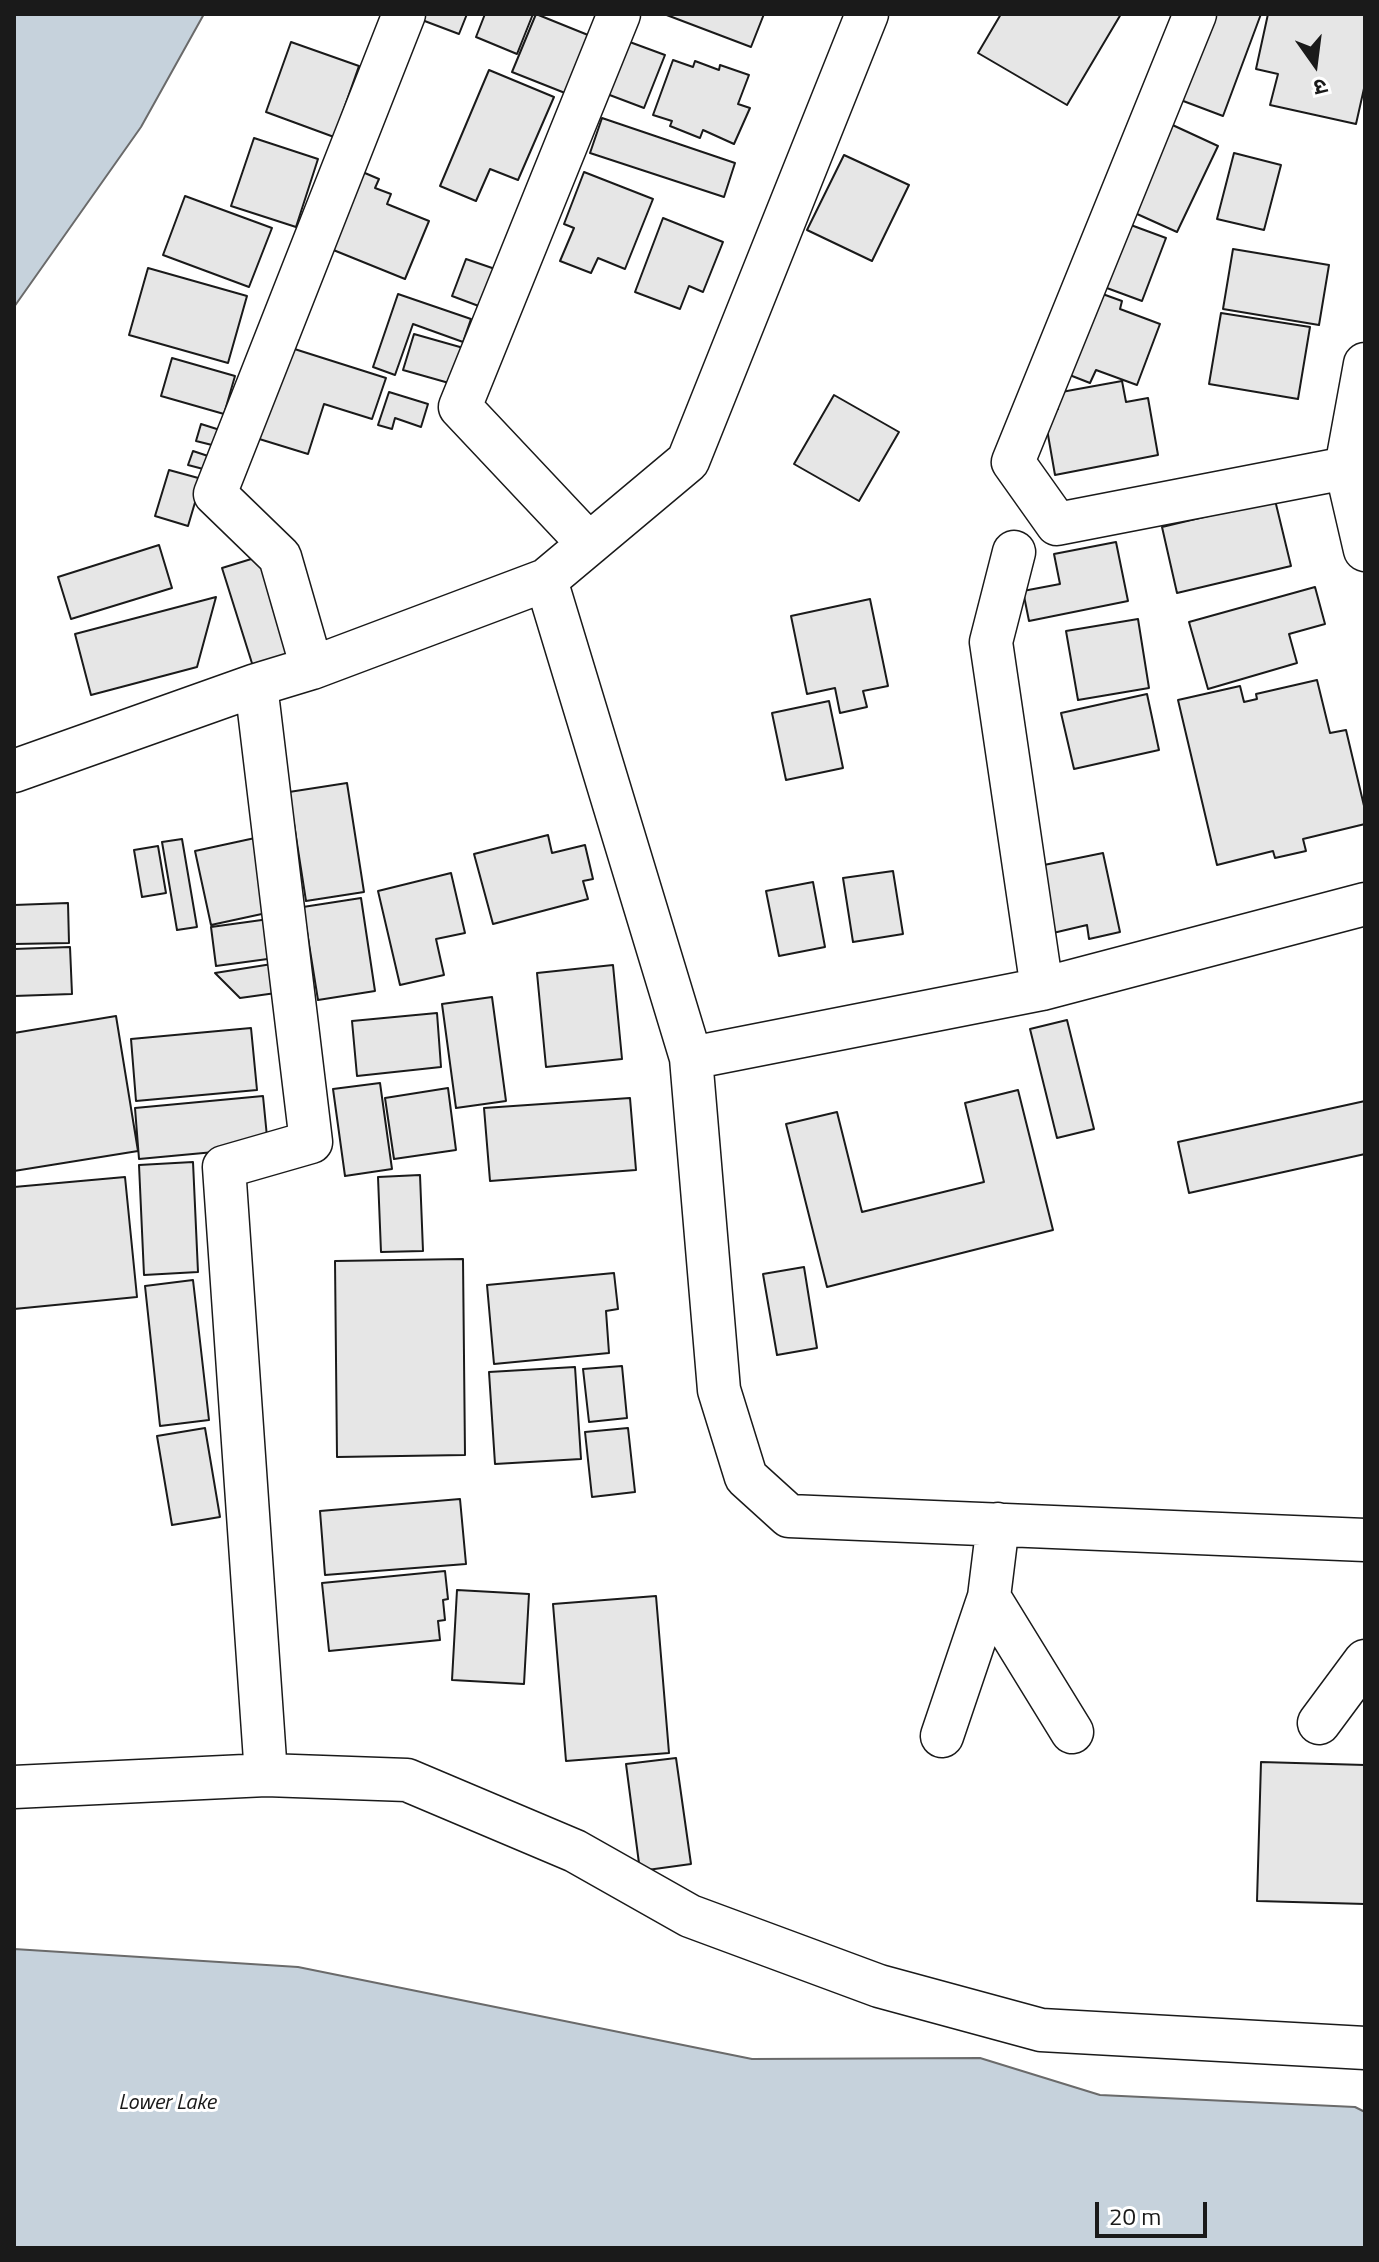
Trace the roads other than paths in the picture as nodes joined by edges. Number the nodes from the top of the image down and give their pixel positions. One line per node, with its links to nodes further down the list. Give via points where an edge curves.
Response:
1 (404, 14): 11 (street, via 215,494 280,557)
2 (619, 14): 7 (street, via 460,407)
3 (867, 14): 7 (street, via 688,461)
4 (1195, 14): 6 (street, via 1013,462 1057,524)
5 (1365, 364): 6 (street)
6 (1346, 468): 8 (street)
7 (589, 544): 10 (street)
8 (1365, 550)
9 (1014, 552): 15 (street, via 991,642)
10 (546, 580): 11 (street); 16 (street)
11 (312, 668): 12 (street)
12 (256, 685): 13 (street); 24 (street, via 311,1142 224,1167)
13 (14, 771)
14 (1365, 904): 15 (street)
15 (1042, 989): 16 (street)
16 (691, 1058): 17 (street, via 719,1390 746,1477 789,1516)
17 (998, 1524): 18 (street); 19 (street)
18 (1365, 1540)
19 (989, 1597): 22 (street); 23 (street)
20 (1365, 1661): 21 (street)
21 (1319, 1723)
22 (1072, 1732)
23 (942, 1736)
24 (266, 1775): 25 (street); 26 (street, via 407,1780 575,1851 690,1916 879,1986 1041,2030)
25 (14, 1787)
26 (1365, 2048)

